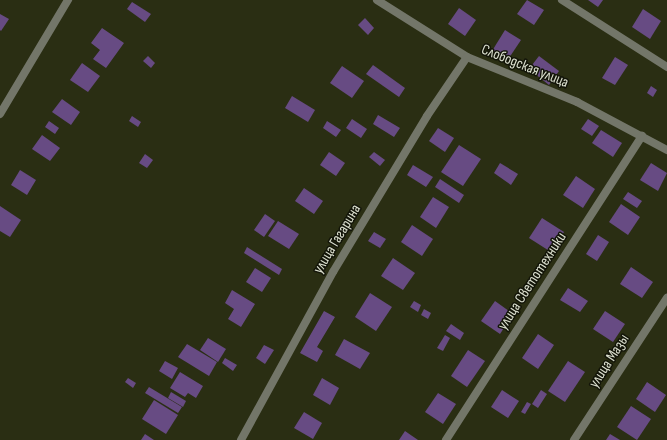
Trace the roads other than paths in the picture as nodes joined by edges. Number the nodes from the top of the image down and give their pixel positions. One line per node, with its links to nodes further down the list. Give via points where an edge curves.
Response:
1 (68, 0): 6 (street)
2 (377, 0): 4 (street, Слободская улица)
3 (562, 0): 5 (street)
4 (467, 58): 7 (street, Слободская улица, via 577,102); 10 (street, улица Гагарина, via 427,116 333,272)
5 (667, 67)
6 (0, 114)
7 (642, 136): 8 (street, Слободская улица); 11 (street, улица Светотехники)
8 (667, 150)
9 (667, 298): 12 (street, улица Мазы)
10 (241, 440)
11 (446, 440)
12 (574, 440)

